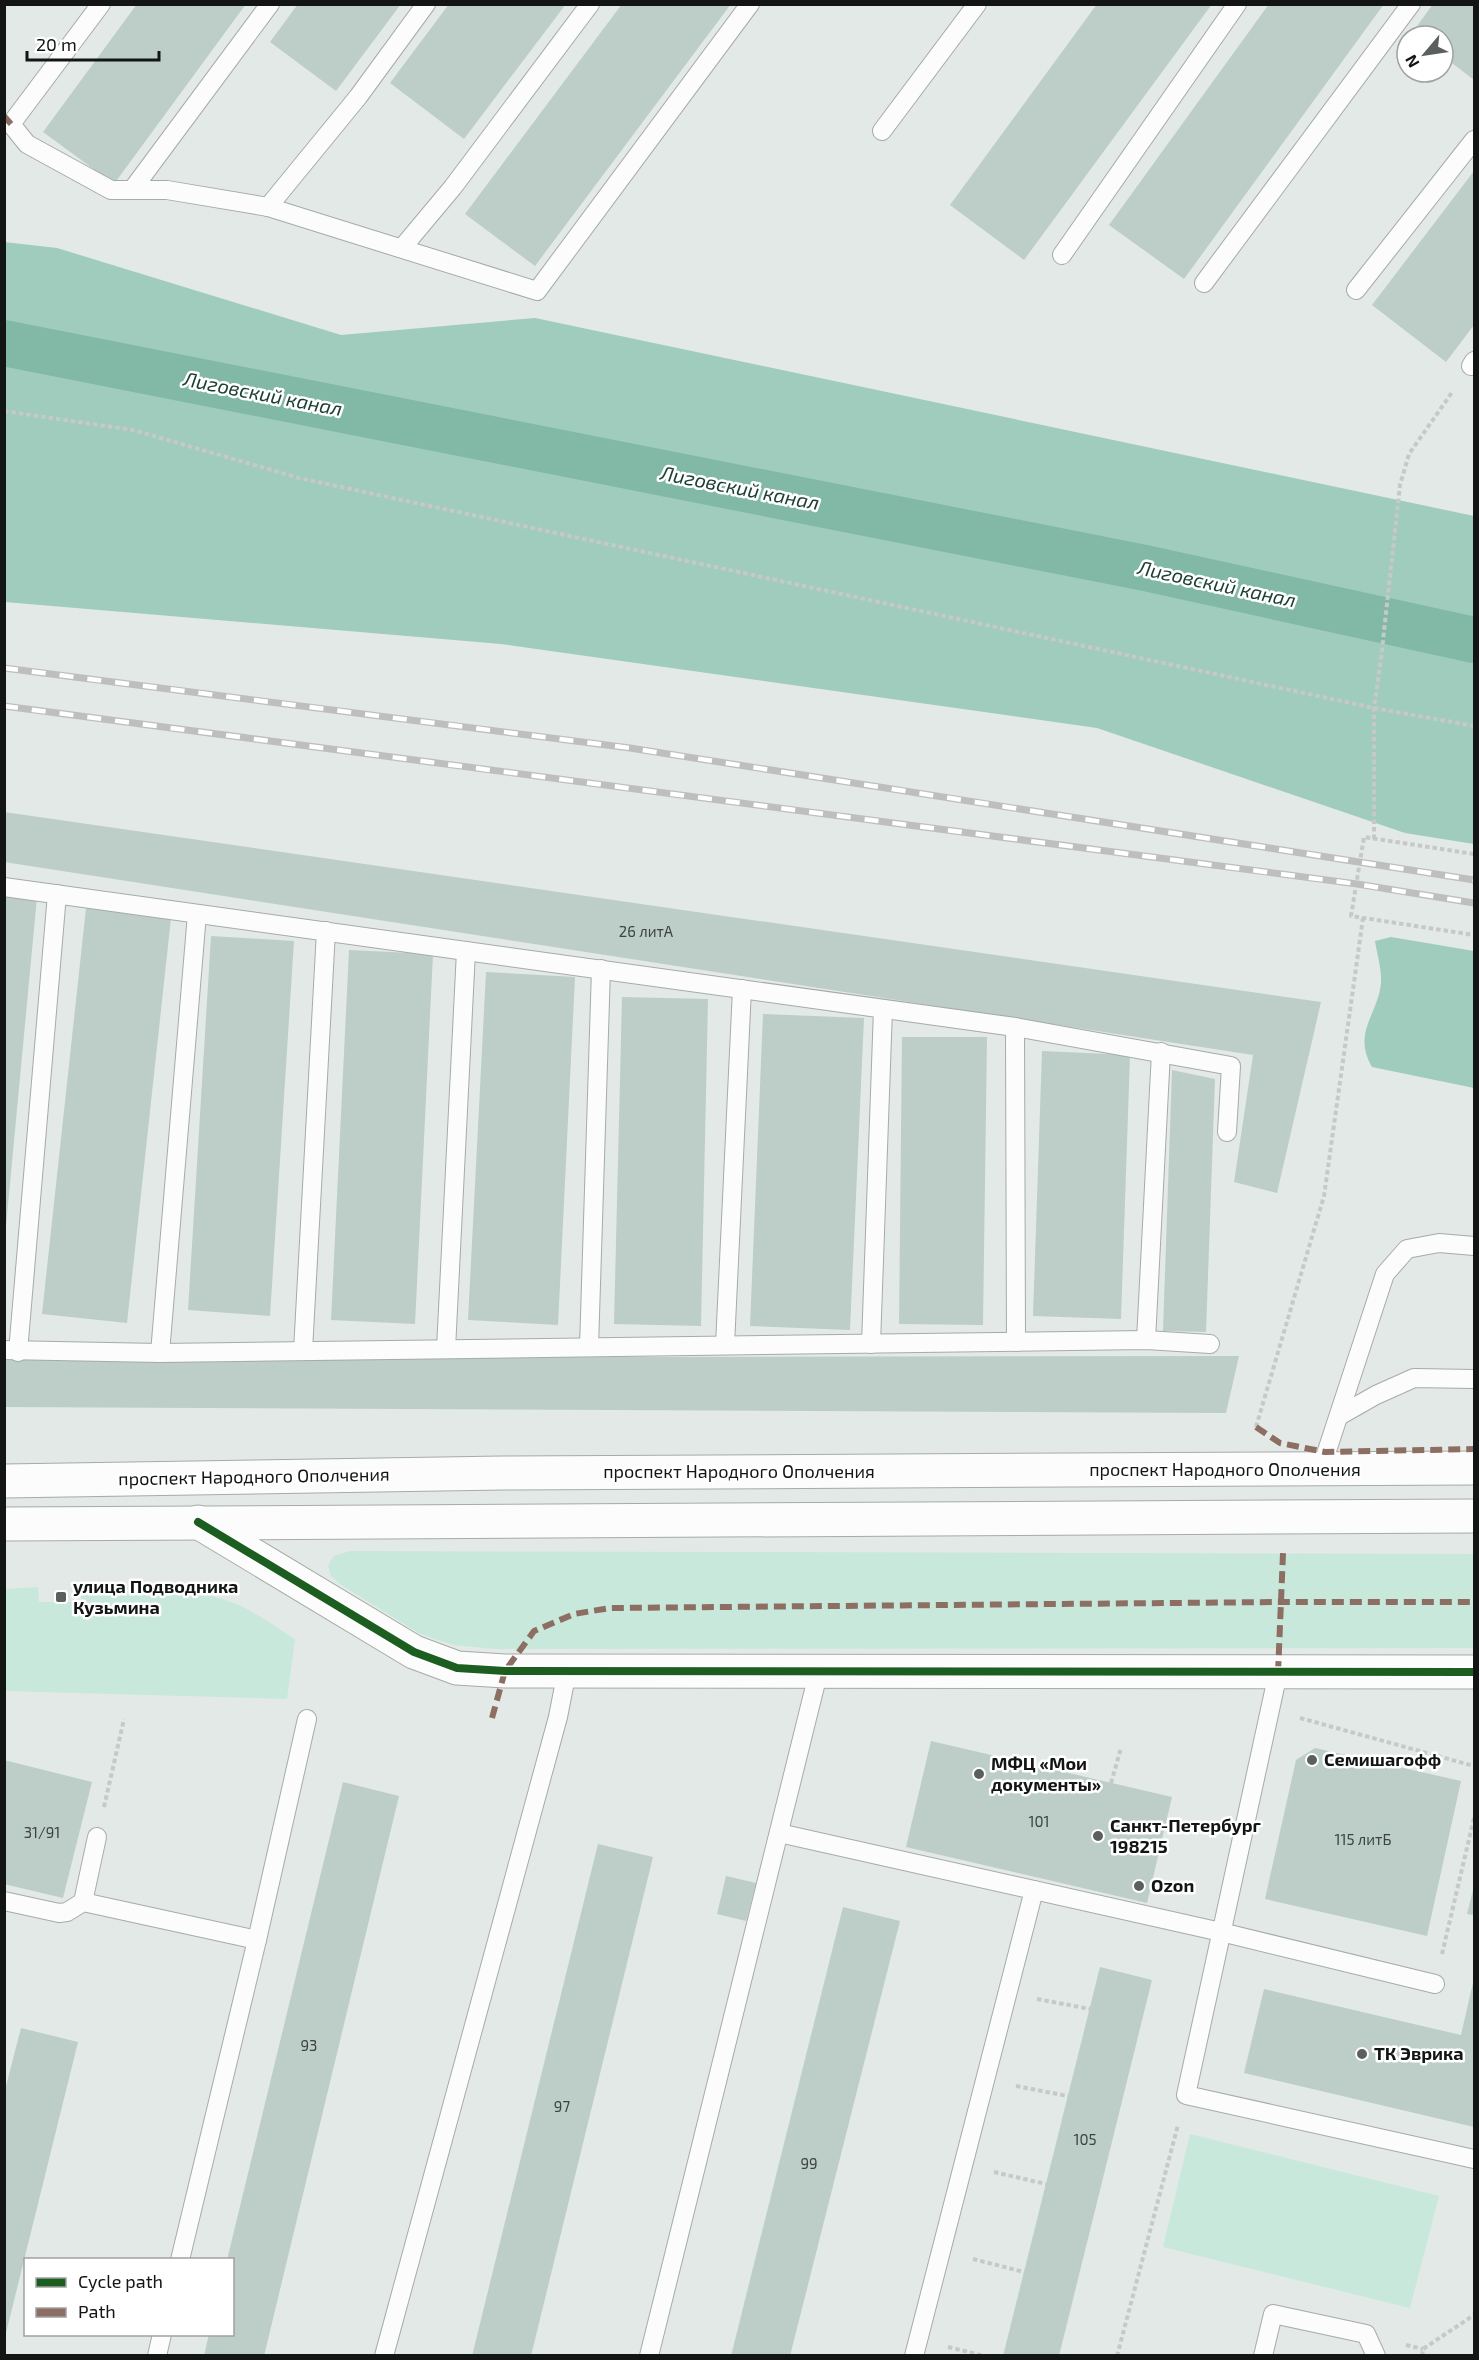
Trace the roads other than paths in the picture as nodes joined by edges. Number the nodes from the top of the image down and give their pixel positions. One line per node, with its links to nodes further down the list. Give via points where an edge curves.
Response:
1 (101, 4): 11 (lane, via 11,124 27,144 111,190)
2 (270, 4): 11 (lane)
3 (426, 4): 12 (lane, via 358,98)
4 (590, 4): 13 (lane, via 453,187)
5 (750, 4): 13 (lane, via 537,291)
6 (977, 4): 9 (lane)
7 (1237, 4): 14 (lane)
8 (1411, 4): 15 (lane)
9 (882, 131)
10 (1474, 140): 16 (lane)
11 (132, 190): 12 (lane, via 167,190)
12 (268, 207): 13 (lane)
13 (402, 248)
14 (1062, 255)
15 (1204, 283)
16 (1356, 290)
17 (4, 887): 18 (lane)
18 (57, 894): 19 (lane); 36 (lane)
19 (197, 914): 20 (lane); 38 (lane)
20 (326, 931): 21 (lane); 37 (lane)
21 (466, 951): 22 (lane); 35 (lane)
22 (600, 969): 23 (lane); 34 (lane)
23 (742, 989): 24 (lane); 33 (lane)
24 (883, 1009): 25 (lane); 31 (lane)
25 (1015, 1027): 26 (lane); 30 (lane)
26 (1161, 1052): 27 (lane, via 1231,1066); 29 (lane)
27 (1227, 1132)
28 (1474, 1246): 40 (lane, via 1439,1243 1407,1249 1385,1274)
29 (1146, 1340): 30 (lane); 32 (lane)
30 (1016, 1342): 31 (lane)
31 (871, 1344): 33 (lane)
32 (1210, 1344)
33 (725, 1346): 34 (lane)
34 (589, 1347): 35 (lane)
35 (446, 1349): 37 (lane)
36 (11, 1351): 38 (lane)
37 (303, 1351): 38 (lane)
38 (160, 1353)
39 (1474, 1379): 40 (lane, via 1414,1378)
40 (1339, 1416): 42 (lane)
41 (1474, 1468): 42 (main road, проспект Народного Ополчения)
42 (1321, 1469): 43 (main road, проспект Народного Ополчения, via 503,1473)
43 (4, 1481)
44 (1474, 1516): 45 (main road)
45 (198, 1522): 46 (main road); 48 (main road, via 414,1652 457,1668)
46 (4, 1524)
47 (819, 1670): 48 (main road); 50 (main road); 52 (lane)
48 (567, 1671): 64 (lane, via 558,1717)
49 (1474, 1672): 50 (main road)
50 (1278, 1673): 57 (lane)
51 (307, 1719): 58 (lane)
52 (779, 1833): 54 (lane); 65 (lane)
53 (97, 1837): 55 (lane)
54 (1034, 1890): 57 (lane); 66 (lane)
55 (83, 1902): 56 (lane, via 59,1913); 58 (lane)
56 (6, 1908)
57 (1221, 1932): 59 (lane); 60 (lane, via 1186,2095)
58 (257, 1940): 61 (lane)
59 (1435, 1984)
60 (1474, 2159)
61 (180, 2258)
62 (162, 2336): 63 (lane)
63 (157, 2355)
64 (384, 2355)
65 (649, 2355)
66 (914, 2355)
67 (1263, 2355): 68 (lane, via 1273,2314 1366,2334)
68 (1376, 2355)

